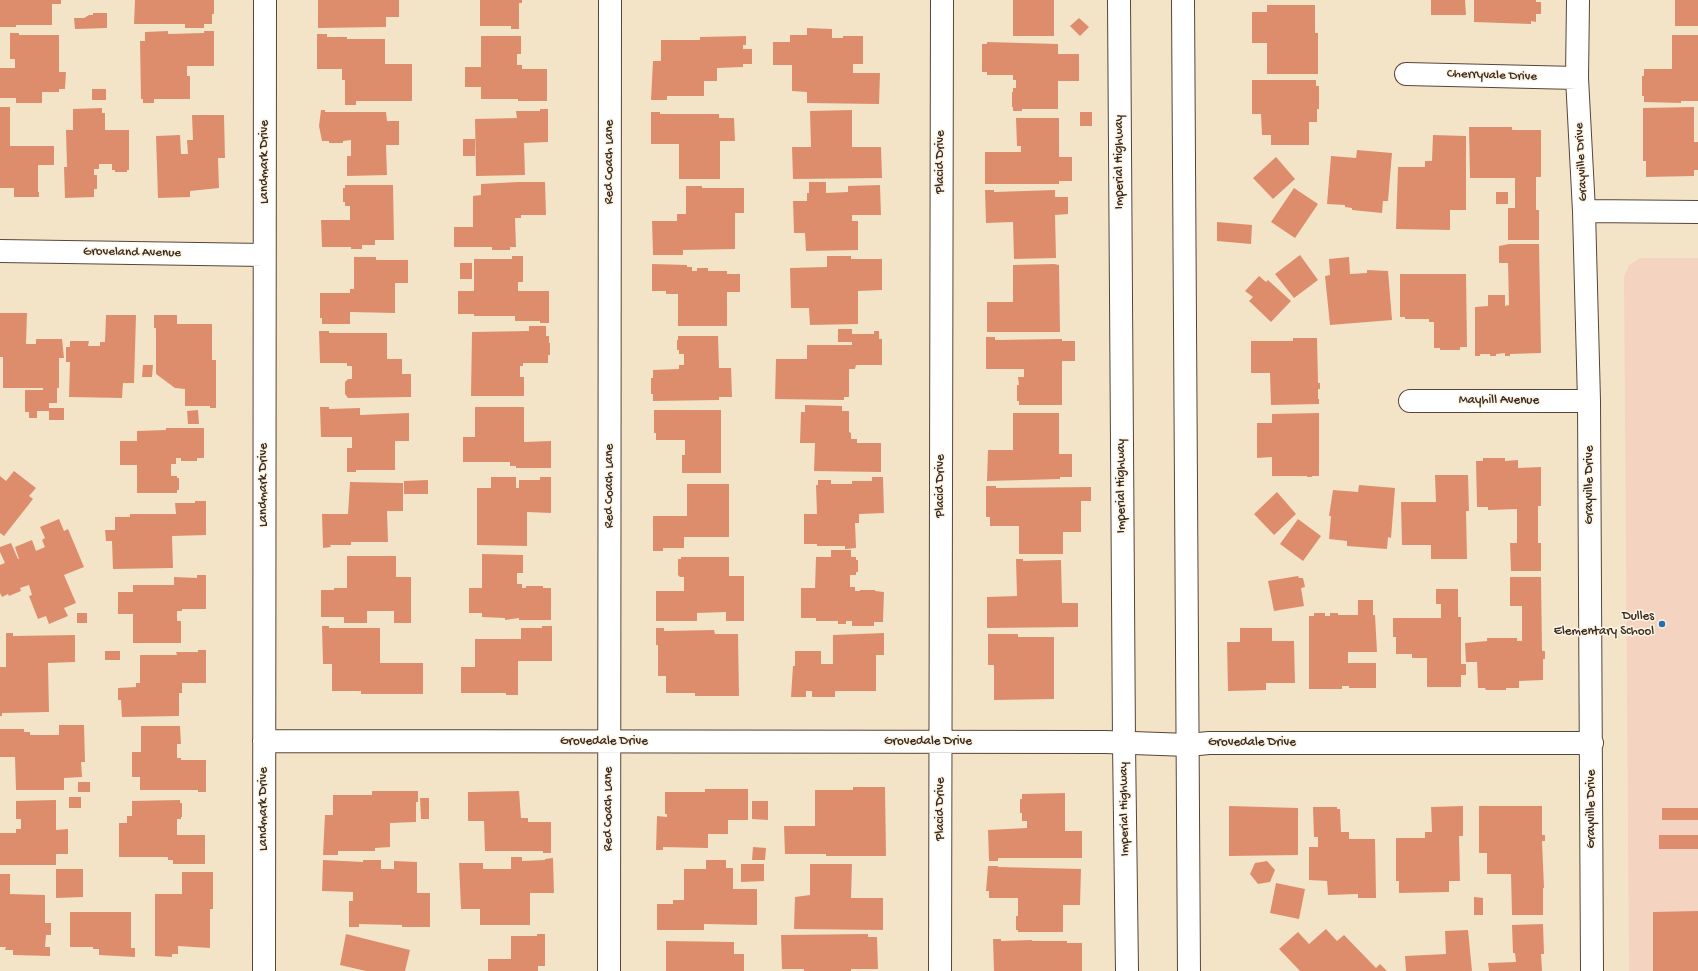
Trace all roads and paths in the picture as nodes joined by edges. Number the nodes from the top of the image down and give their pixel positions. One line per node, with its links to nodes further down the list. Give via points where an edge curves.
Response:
1 (265, 0): 12 (street, Landmark Drive)
2 (610, 0): 16 (street, Red Coach Lane)
3 (942, 0): 17 (street, Placid Drive)
4 (1119, 0): 18 (street, Imperial Highway)
5 (1183, 0): 20 (street)
6 (1578, 0): 8 (street, Grayville Drive)
7 (1406, 74): 8 (street, Cherryvale Drive)
8 (1577, 78): 9 (street, Grayville Drive)
9 (1584, 211): 10 (street); 14 (street, Grayville Drive)
10 (1698, 212)
11 (0, 251): 12 (street, Groveland Avenue)
12 (264, 255): 15 (street, Landmark Drive)
13 (1410, 401): 14 (street, Mayhill Avenue)
14 (1589, 401): 19 (street, Grayville Drive)
15 (264, 741): 16 (street, Grovedale Drive); 21 (street, Landmark Drive)
16 (609, 742): 17 (street, Grovedale Drive); 22 (street, Red Coach Lane)
17 (941, 742): 18 (street, Grovedale Drive); 23 (street, Placid Drive)
18 (1124, 742): 20 (street, Grovedale Drive); 24 (street, Imperial Highway)
19 (1592, 743): 20 (street, Grovedale Drive, via 1209,742); 26 (street, Grayville Drive)
20 (1188, 745): 25 (street)
21 (264, 971)
22 (609, 971)
23 (940, 971)
24 (1127, 971)
25 (1189, 971)
26 (1592, 971)

